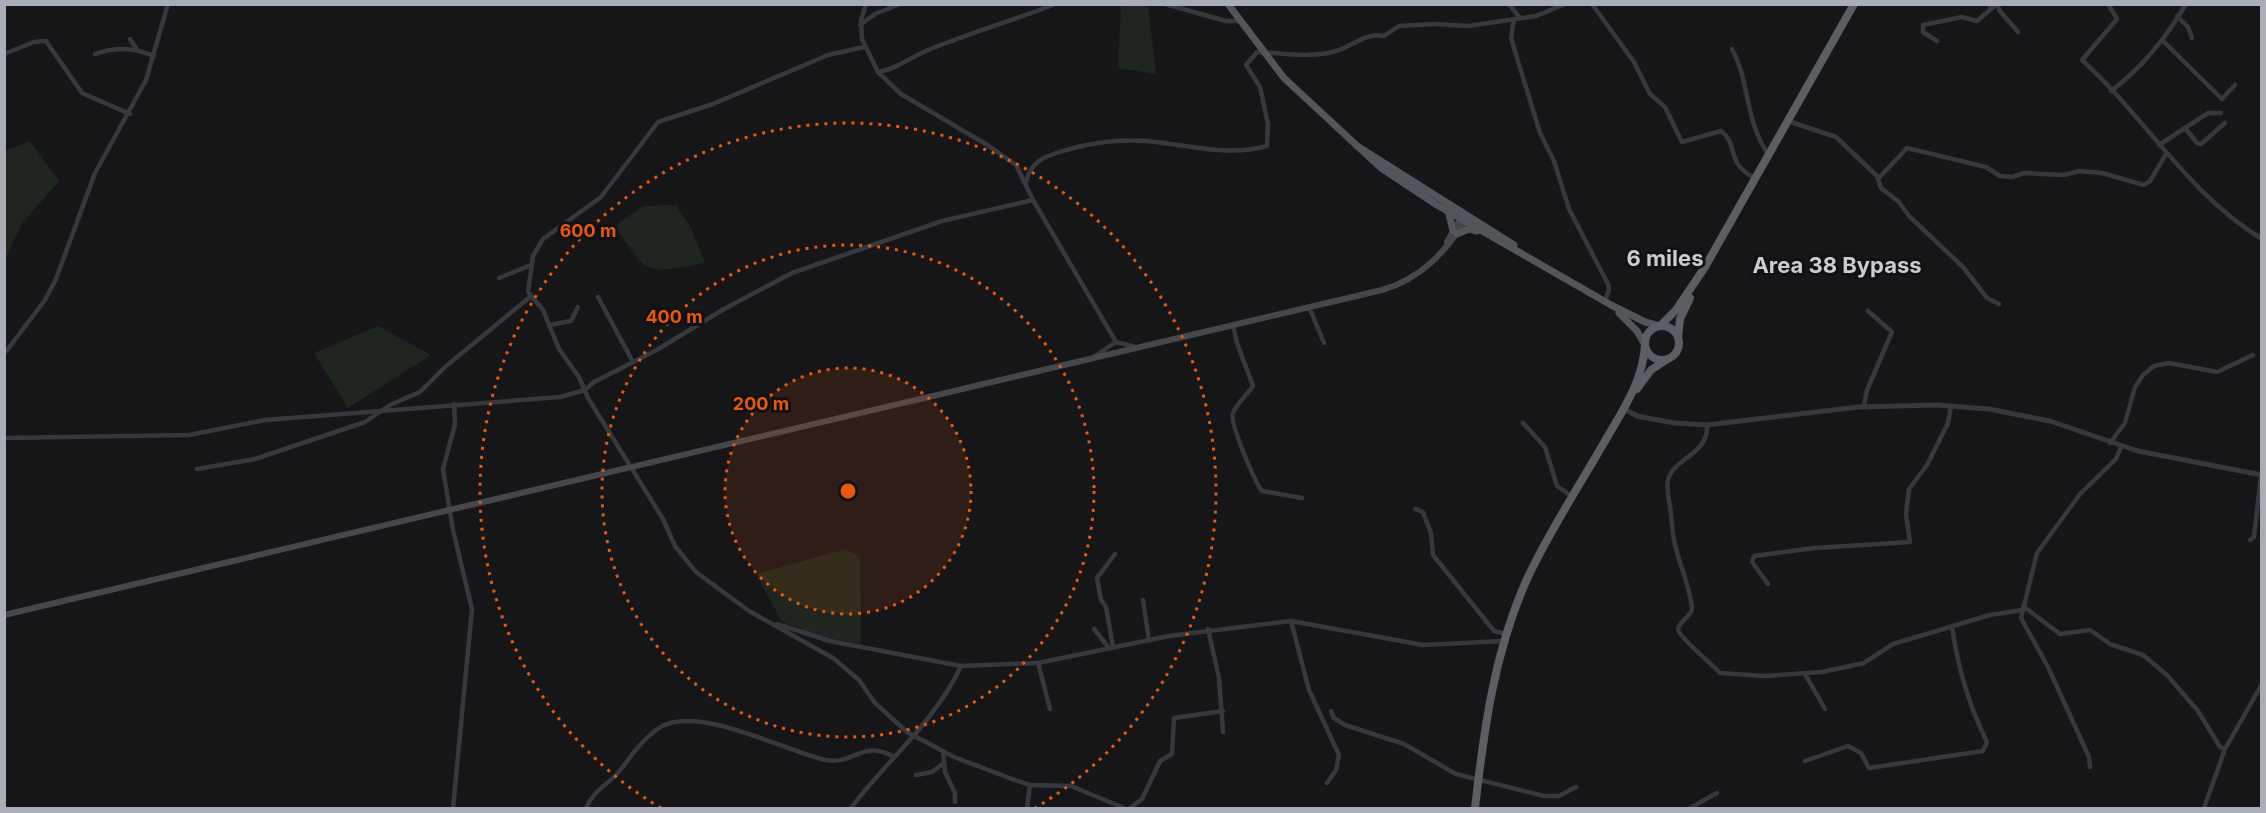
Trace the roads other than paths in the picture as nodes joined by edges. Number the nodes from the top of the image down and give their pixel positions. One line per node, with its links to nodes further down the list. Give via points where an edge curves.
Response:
1 (168, 4): 30 (street)
2 (900, 4): 18 (street)
3 (1056, 4): 31 (street, via 987,27)
4 (1165, 4): 17 (street, via 1226,21)
5 (1228, 4): 17 (main road)
6 (1509, 4): 15 (street)
7 (1564, 4): 15 (street)
8 (1593, 4): 43 (street, via 1634,62 1650,94 1665,107 1682,142 1721,131 1727,136 1740,170)
9 (1854, 4): 36 (highway)
10 (2108, 4): 33 (street, via 2117,16 2116,21 2082,60)
11 (2186, 4): 14 (street)
12 (866, 5): 18 (street)
13 (1990, 6): 19 (street, via 1998,4); 23 (street, via 1977,21 1962,17 1922,26 1923,32)
14 (2177, 16): 20 (street); 22 (street)
15 (1520, 18): 16 (street)
16 (1514, 19): 27 (street, via 1468,26 1399,26 1384,36 1374,35 1332,52); 58 (street, via 1511,38 1540,133 1554,161 1569,209 1608,284)
17 (1240, 21): 27 (main road)
18 (860, 24): 24 (street)
19 (2018, 32)
20 (2192, 38)
21 (130, 39): 25 (street)
22 (2163, 40): 32 (street, via 2222,99); 33 (street, via 2136,71)
23 (1937, 41)
24 (864, 47): 31 (street); 53 (street, via 828,55 713,104 658,122 603,196 543,238)
25 (136, 48): 29 (street); 30 (street)
26 (1732, 49): 42 (street, via 1741,64 1739,72 1752,124)
27 (1263, 52): 40 (main road, via 1307,101); 45 (street, via 1257,52 1246,64 1263,96 1267,146 1214,150 1146,141 1093,143 1040,159 1032,166)
28 (4, 54): 35 (street, via 46,40 80,91)
29 (95, 54)
30 (154, 56): 35 (street)
31 (878, 72): 45 (street, via 901,94 1009,159)
32 (2235, 85)
33 (2111, 91): 39 (street)
34 (2221, 113): 38 (street, via 2208,113)
35 (130, 114): 71 (street, via 92,180 50,291)
36 (1788, 122): 42 (highway); 44 (street, via 1836,137)
37 (2225, 123): 38 (street, via 2201,144)
38 (2185, 128): 39 (street)
39 (2159, 145): 41 (street)
40 (1357, 146): 47 (main road, via 1381,168); 48 (main road)
41 (2166, 154): 44 (street, via 2144,185 2079,171 2064,175 2000,176 1986,167 1907,148); 51 (street, via 2230,219)
42 (1769, 155): 43 (highway)
43 (1755, 178): 54 (highway)
44 (1878, 179): 59 (street, via 1881,188 1963,267 1987,298)
45 (1026, 182): 46 (street)
46 (1033, 200): 67 (street); 75 (street, via 942,221 792,273)
47 (1446, 210): 48 (main road); 49 (main road)
48 (1464, 218): 49 (main road); 50 (main road); 52 (main road)
49 (1455, 233): 50 (main road, via 1469,229); 61 (main road, via 1437,258 1401,284)
50 (1487, 235): 52 (main road)
51 (2262, 239)
52 (1532, 259): 58 (main road)
53 (531, 265): 55 (street); 56 (street, via 527,288)
54 (1705, 267): 65 (highway, via 1677,310); 66 (highway, via 1680,319)
55 (500, 278)
56 (530, 297): 63 (street, via 543,310); 81 (street, via 420,392)
57 (598, 297): 75 (street)
58 (1608, 304): 65 (main road); 69 (main road, via 1630,322)
59 (1999, 304)
60 (578, 307): 63 (street, via 571,321)
61 (1309, 307): 64 (main road); 68 (street)
62 (1868, 311): 78 (street, via 1892,332)
63 (549, 325): 76 (street, via 559,350)
64 (1233, 325): 70 (main road); 91 (street, via 1252,386 1233,412 1240,442 1262,491)
65 (1660, 326): 66 (highway, via 1672,330); 69 (highway, via 1647,334)
66 (1678, 341): 74 (highway, via 1676,352)
67 (1116, 342): 70 (street); 73 (street)
68 (1324, 343)
69 (1645, 345): 74 (highway, via 1653,357); 80 (highway, via 1643,369)
70 (1136, 347): 73 (main road)
71 (4, 354)
72 (2253, 355): 85 (street, via 2217,372 2169,363 2154,366 2138,381 2124,423)
73 (1092, 358): 87 (main road)
74 (1667, 359): 80 (highway, via 1651,370)
75 (633, 362): 76 (street)
76 (585, 390): 77 (street, via 547,399); 87 (street)
77 (454, 404): 81 (street); 92 (street, via 455,424 443,469)
78 (1864, 406): 79 (street); 83 (street)
79 (1951, 406): 85 (street, via 2050,421); 96 (street, via 1948,423 1927,465 1909,489 1906,514 1910,542 1754,556 1752,562)
80 (1625, 407): 83 (street, via 1637,416); 90 (highway)
81 (383, 409): 84 (street, via 265,420 189,435); 88 (street, via 350,429 305,444 255,459)
82 (1523, 423): 90 (street, via 1545,447 1557,486)
83 (1707, 425): 110 (street, via 1703,441 1673,471 1668,483 1675,543 1692,608 1680,623 1679,633 1720,673)
84 (4, 438)
85 (2110, 442): 86 (street)
86 (2121, 447): 89 (street); 98 (street, via 2116,459 2080,494 2037,553)
87 (630, 467): 92 (main road); 101 (street, via 690,566 749,611)
88 (197, 469)
89 (2261, 475): 94 (street, via 2254,537)
90 (1573, 497): 105 (highway, via 1527,580)
91 (1302, 498)
92 (450, 509): 99 (main road); 131 (street, via 472,609)
93 (1415, 509): 105 (street, via 1422,512 1431,533 1433,555 1494,631)
94 (2250, 540)
95 (1115, 554): 107 (street, via 1097,579 1106,607)
96 (1768, 584)
97 (1143, 600): 106 (street)
98 (2022, 608): 102 (street); 118 (street, via 2060,634 2090,630 2110,644 2146,658 2175,684); 123 (street, via 2023,623 2049,667)
99 (4, 615)
100 (1291, 621): 104 (street); 105 (street, via 1423,645); 126 (street, via 1309,690 1339,755 1336,770)
101 (775, 624): 109 (street, via 830,641); 117 (street, via 833,658 859,680 892,720)
102 (1952, 627): 110 (street, via 1893,644 1864,663); 121 (street, via 1973,718 1986,742 1983,751 1869,768 1861,753 1848,746)
103 (1094, 629): 107 (street)
104 (1208, 629): 106 (street); 114 (street)
105 (1504, 638): 125 (highway, via 1488,702)
106 (1149, 640): 107 (street)
107 (1111, 648): 108 (street)
108 (1038, 663): 109 (street); 112 (street)
109 (961, 666): 117 (street)
110 (1805, 674): 113 (street)
111 (2262, 684): 118 (street)
112 (1050, 709)
113 (1825, 709)
114 (1223, 711): 116 (street); 136 (street, via 1174,718 1172,754 1160,760 1142,799)
115 (1331, 711): 125 (street, via 1345,725 1404,744 1456,774)
116 (1224, 732)
117 (914, 736): 119 (street); 120 (street)
118 (2225, 749): 139 (street)
119 (943, 751): 122 (street); 127 (street)
120 (894, 757): 132 (street, via 873,749 860,751 849,759 823,760 706,722 677,722 660,727 632,752); 133 (street)
121 (1805, 761)
122 (944, 763): 124 (street, via 932,772); 130 (street)
123 (2090, 767)
124 (916, 775)
125 (1478, 780): 128 (street, via 1552,797); 137 (highway)
126 (1327, 783)
127 (1030, 785): 134 (street); 135 (street, via 1071,786)
128 (1576, 788)
129 (1717, 793): 138 (street)
130 (955, 802)
131 (453, 808)
132 (586, 808)
133 (851, 808)
134 (1027, 808)
135 (1124, 808)
136 (1130, 808)
137 (1477, 808)
138 (1690, 808)
139 (2204, 808)

